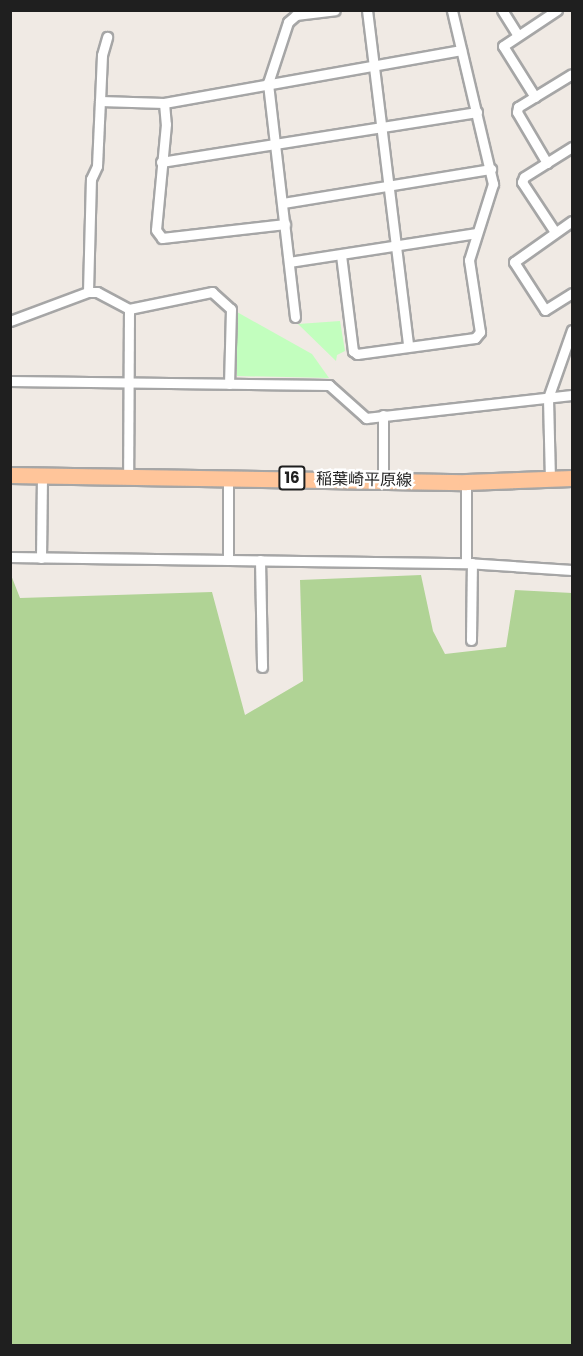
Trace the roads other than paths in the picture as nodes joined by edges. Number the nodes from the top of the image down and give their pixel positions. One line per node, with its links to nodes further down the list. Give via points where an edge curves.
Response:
1 (335, 10): 11 (street, via 296,15 288,22)
2 (367, 10): 9 (street)
3 (452, 10): 8 (street)
4 (502, 10): 6 (street)
5 (557, 10): 6 (street)
6 (517, 34): 12 (street, via 503,46)
7 (106, 37): 13 (street)
8 (461, 50): 9 (street); 15 (street)
9 (374, 66): 11 (street); 16 (street)
10 (573, 74): 12 (street)
11 (268, 83): 14 (street); 17 (street)
12 (535, 97): 20 (street, via 517,112)
13 (100, 101): 14 (street); 31 (street, via 97,166 91,179)
14 (164, 103): 19 (street, via 166,124)
15 (477, 112): 16 (street); 21 (street)
16 (382, 127): 17 (street); 22 (street)
17 (275, 145): 19 (street); 23 (street)
18 (573, 147): 20 (street)
19 (161, 162): 25 (street, via 156,230 162,238)
20 (547, 163): 26 (street, via 522,182)
21 (491, 169): 22 (street); 27 (street, via 493,184)
22 (389, 186): 23 (street); 28 (street)
23 (283, 203): 25 (street)
24 (573, 221): 26 (street)
25 (285, 224): 30 (street)
26 (555, 232): 32 (street, via 514,262 545,310)
27 (477, 233): 28 (street); 37 (street, via 469,260 480,332 475,338)
28 (397, 246): 29 (street); 37 (street)
29 (341, 255): 30 (street); 37 (street, via 352,351 357,354)
30 (290, 262): 34 (street)
31 (88, 292): 33 (street, via 97,292); 35 (street)
32 (573, 293)
33 (129, 309): 39 (street); 40 (street, via 212,292 231,309)
34 (295, 317)
35 (11, 320)
36 (573, 330): 42 (street, via 558,362)
37 (408, 346)
38 (10, 381): 39 (street)
39 (129, 383): 40 (street); 46 (street)
40 (229, 384): 43 (street, via 329,386 366,418)
41 (573, 395): 42 (street)
42 (548, 398): 43 (street); 50 (street)
43 (383, 415): 49 (street)
44 (10, 475): 45 (main road, 稲葉崎平原線 / 16)
45 (42, 475): 46 (main road, 稲葉崎平原線 / 16); 53 (street)
46 (128, 476): 47 (main road, 稲葉崎平原線 / 16)
47 (228, 478): 49 (main road, 稲葉崎平原線 / 16); 54 (street)
48 (573, 478): 50 (main road, 稲葉崎平原線 / 16)
49 (383, 480): 51 (main road, 稲葉崎平原線 / 16)
50 (550, 480): 51 (main road, 稲葉崎平原線 / 16)
51 (466, 482): 56 (street)
52 (10, 557): 53 (street)
53 (41, 558): 54 (street)
54 (228, 560): 55 (street)
55 (260, 560): 56 (street); 59 (street)
56 (469, 563): 57 (street); 58 (street)
57 (573, 570)
58 (471, 640)
59 (262, 667)

